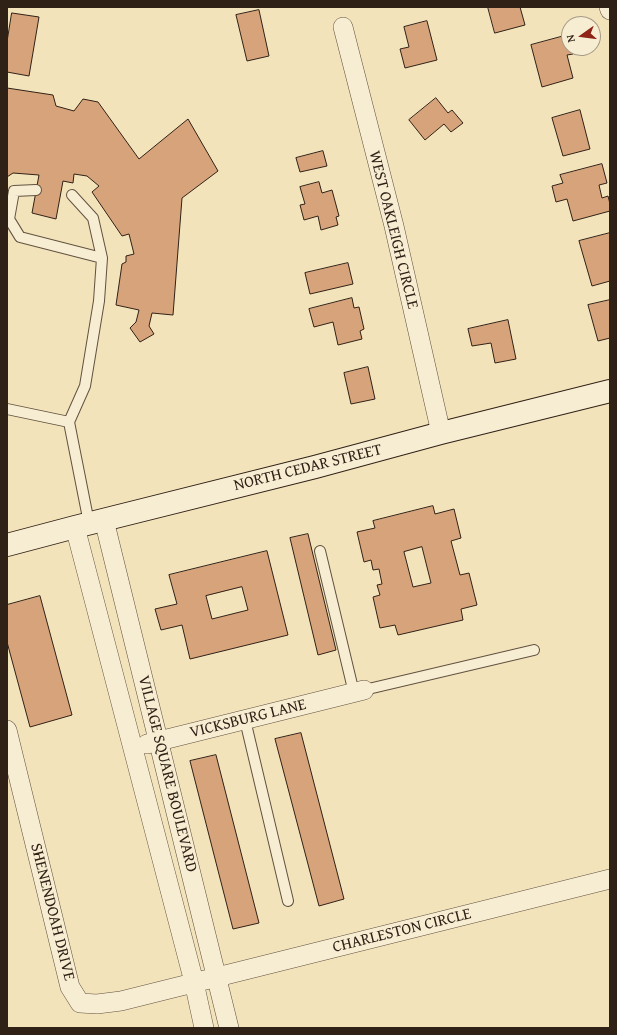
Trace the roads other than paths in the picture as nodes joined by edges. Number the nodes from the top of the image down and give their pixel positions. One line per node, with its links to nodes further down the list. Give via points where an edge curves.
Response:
1 (343, 27): 8 (street, WEST OAKLEIGH CIRCLE, via 394,226)
2 (36, 190): 4 (lane, via 14,191 9,219 20,237)
3 (72, 195): 4 (lane, via 93,218)
4 (102, 258): 7 (lane, via 99,301 85,386)
5 (610, 391): 8 (street, NORTH CEDAR STREET)
6 (7, 409): 7 (lane)
7 (69, 422): 9 (lane)
8 (441, 433): 9 (street, NORTH CEDAR STREET)
9 (89, 523): 10 (street, NORTH CEDAR STREET); 16 (street, VILLAGE SQUARE BOULEVARD); 17 (street, VILLAGE SQUARE BOULEVARD)
10 (7, 545)
11 (320, 552): 13 (lane)
12 (534, 650): 13 (lane)
13 (359, 692): 14 (street, VICKSBURG LANE)
14 (245, 720): 16 (street, VICKSBURG LANE); 19 (lane)
15 (7, 730): 21 (street, SHENENDOAH DRIVE, via 70,987 80,1003 121,1001)
16 (159, 742): 17 (street, VICKSBURG LANE); 20 (street, VILLAGE SQUARE BOULEVARD)
17 (132, 748): 21 (street, VILLAGE SQUARE BOULEVARD)
18 (610, 878): 20 (street, CHARLESTON CIRCLE)
19 (288, 901)
20 (216, 976): 21 (street, CHARLESTON CIRCLE); 23 (street, VILLAGE SQUARE BOULEVARD)
21 (194, 982): 22 (street, VILLAGE SQUARE BOULEVARD)
22 (204, 1028)
23 (229, 1028)

